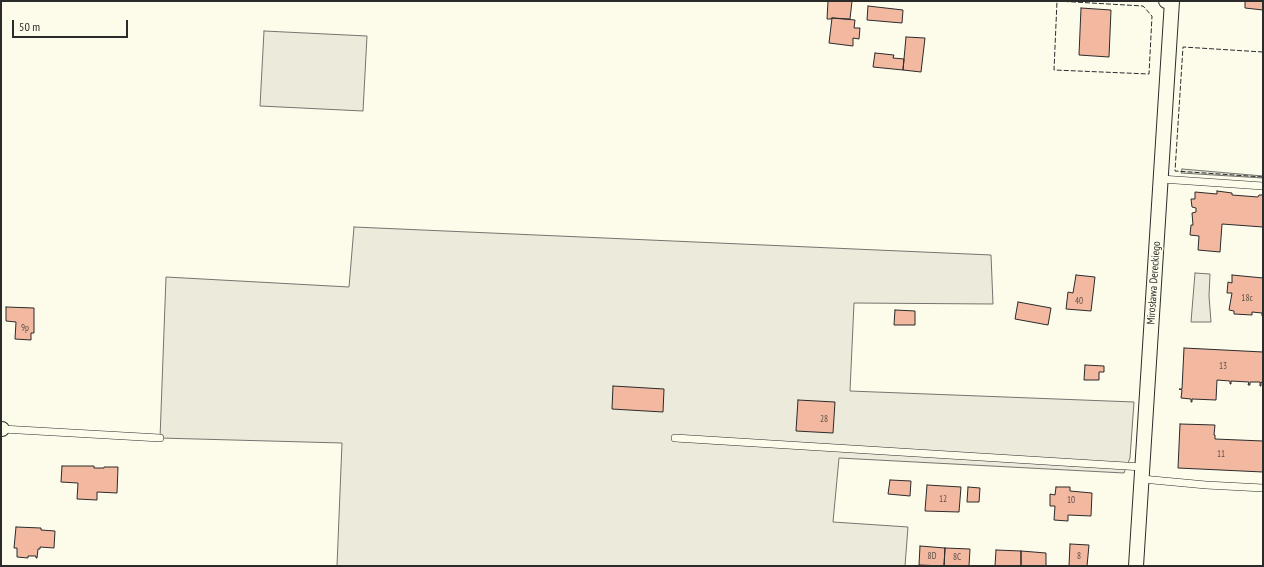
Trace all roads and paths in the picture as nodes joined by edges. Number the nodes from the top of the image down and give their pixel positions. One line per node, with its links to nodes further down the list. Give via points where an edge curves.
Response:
1 (1166, 1): 2 (street)
2 (1172, 1): 3 (street, Mirosława Dereckiego)
3 (1161, 178): 4 (lane); 8 (street, Mirosława Dereckiego)
4 (1263, 186)
5 (2, 429): 6 (lane)
6 (160, 438)
7 (675, 438): 8 (lane)
8 (1142, 473): 9 (lane, via 1206,485); 10 (street, Mirosława Dereckiego)
9 (1263, 488)
10 (1136, 566)

